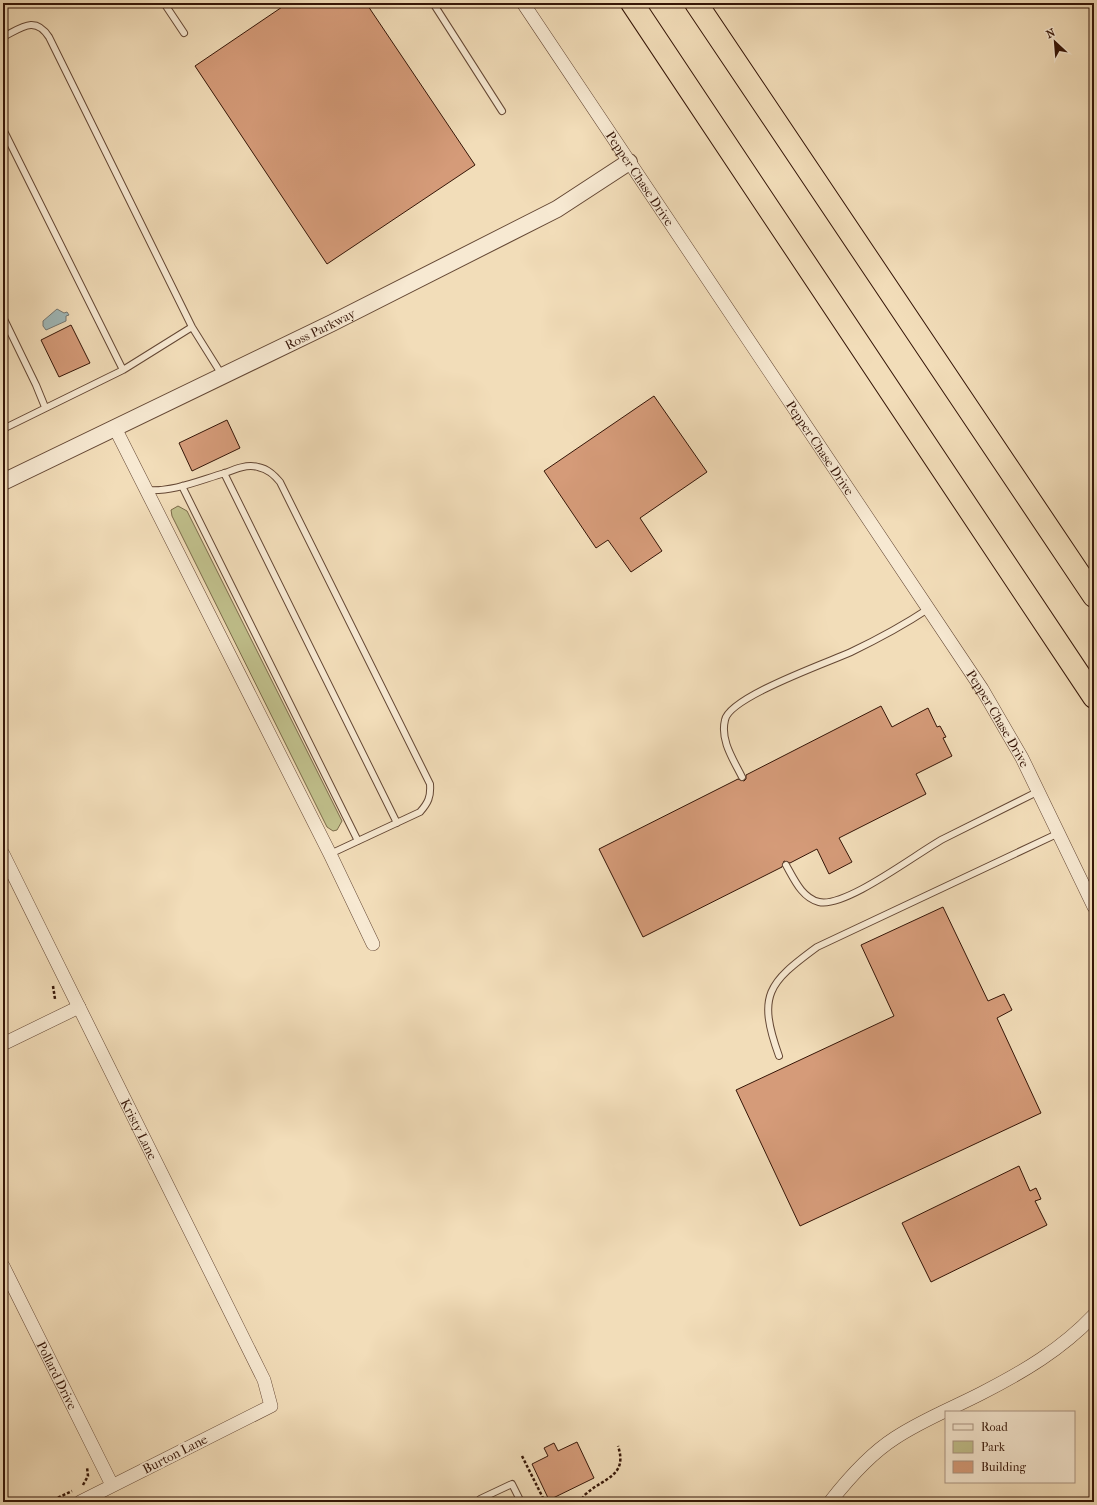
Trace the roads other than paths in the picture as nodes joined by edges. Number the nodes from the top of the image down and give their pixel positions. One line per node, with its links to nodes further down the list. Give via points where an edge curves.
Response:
1 (164, 3): 6 (lane)
2 (433, 3): 8 (lane)
3 (523, 3): 10 (street, Pepper Chase Drive)
4 (632, 3): 26 (highway)
5 (696, 3): 21 (highway)
6 (184, 33)
7 (3, 37): 12 (lane, via 30,24 41,27 49,36)
8 (502, 111)
9 (3, 129): 13 (lane)
10 (629, 162): 14 (street, Ross Parkway, via 557,209); 25 (street, Pepper Chase Drive)
11 (3, 318): 15 (lane)
12 (192, 327): 13 (lane); 14 (lane)
13 (123, 370): 15 (lane)
14 (222, 376): 17 (street, Ross Parkway)
15 (45, 407): 16 (lane)
16 (3, 428)
17 (115, 428): 19 (street, Ross Parkway); 22 (street)
18 (224, 473): 20 (lane); 29 (lane); 29 (lane, via 246,466 258,466 272,472 280,482 418,759 430,784 428,804 420,812)
19 (3, 482)
20 (182, 486): 22 (lane); 31 (lane)
21 (1022, 488): 23 (highway); 24 (highway)
22 (148, 490): 33 (street)
23 (1094, 588)
24 (1094, 596)
25 (928, 609): 27 (lane, via 852,652 783,680 738,704 728,713 725,719 725,737); 28 (street, Pepper Chase Drive, via 998,715)
26 (1094, 697)
27 (742, 777)
28 (1039, 791): 30 (street, Pepper Chase Drive); 34 (lane, via 942,840 866,888 837,900 820,903 806,897)
29 (396, 823): 31 (lane)
30 (1059, 833): 35 (street, Pepper Chase Drive); 39 (lane, via 817,947 794,964 777,980 768,1000 767,1015)
31 (358, 841): 33 (lane)
32 (3, 854): 37 (street, Kristy Lane)
33 (330, 854): 36 (street)
34 (786, 865)
35 (1094, 907)
36 (373, 944)
37 (79, 1007): 38 (street); 42 (street, Kristy Lane, via 264,1380)
38 (3, 1044)
39 (780, 1056)
40 (3, 1266): 43 (street, Pollard Drive)
41 (1094, 1315): 47 (street, via 1069,1339 1031,1366 893,1438 855,1472)
42 (271, 1406): 43 (street, Burton Lane)
43 (112, 1485): 44 (street, Burton Lane)
44 (80, 1502)
45 (481, 1502): 46 (lane, via 480,1499 512,1484)
46 (521, 1502)
47 (830, 1502)

